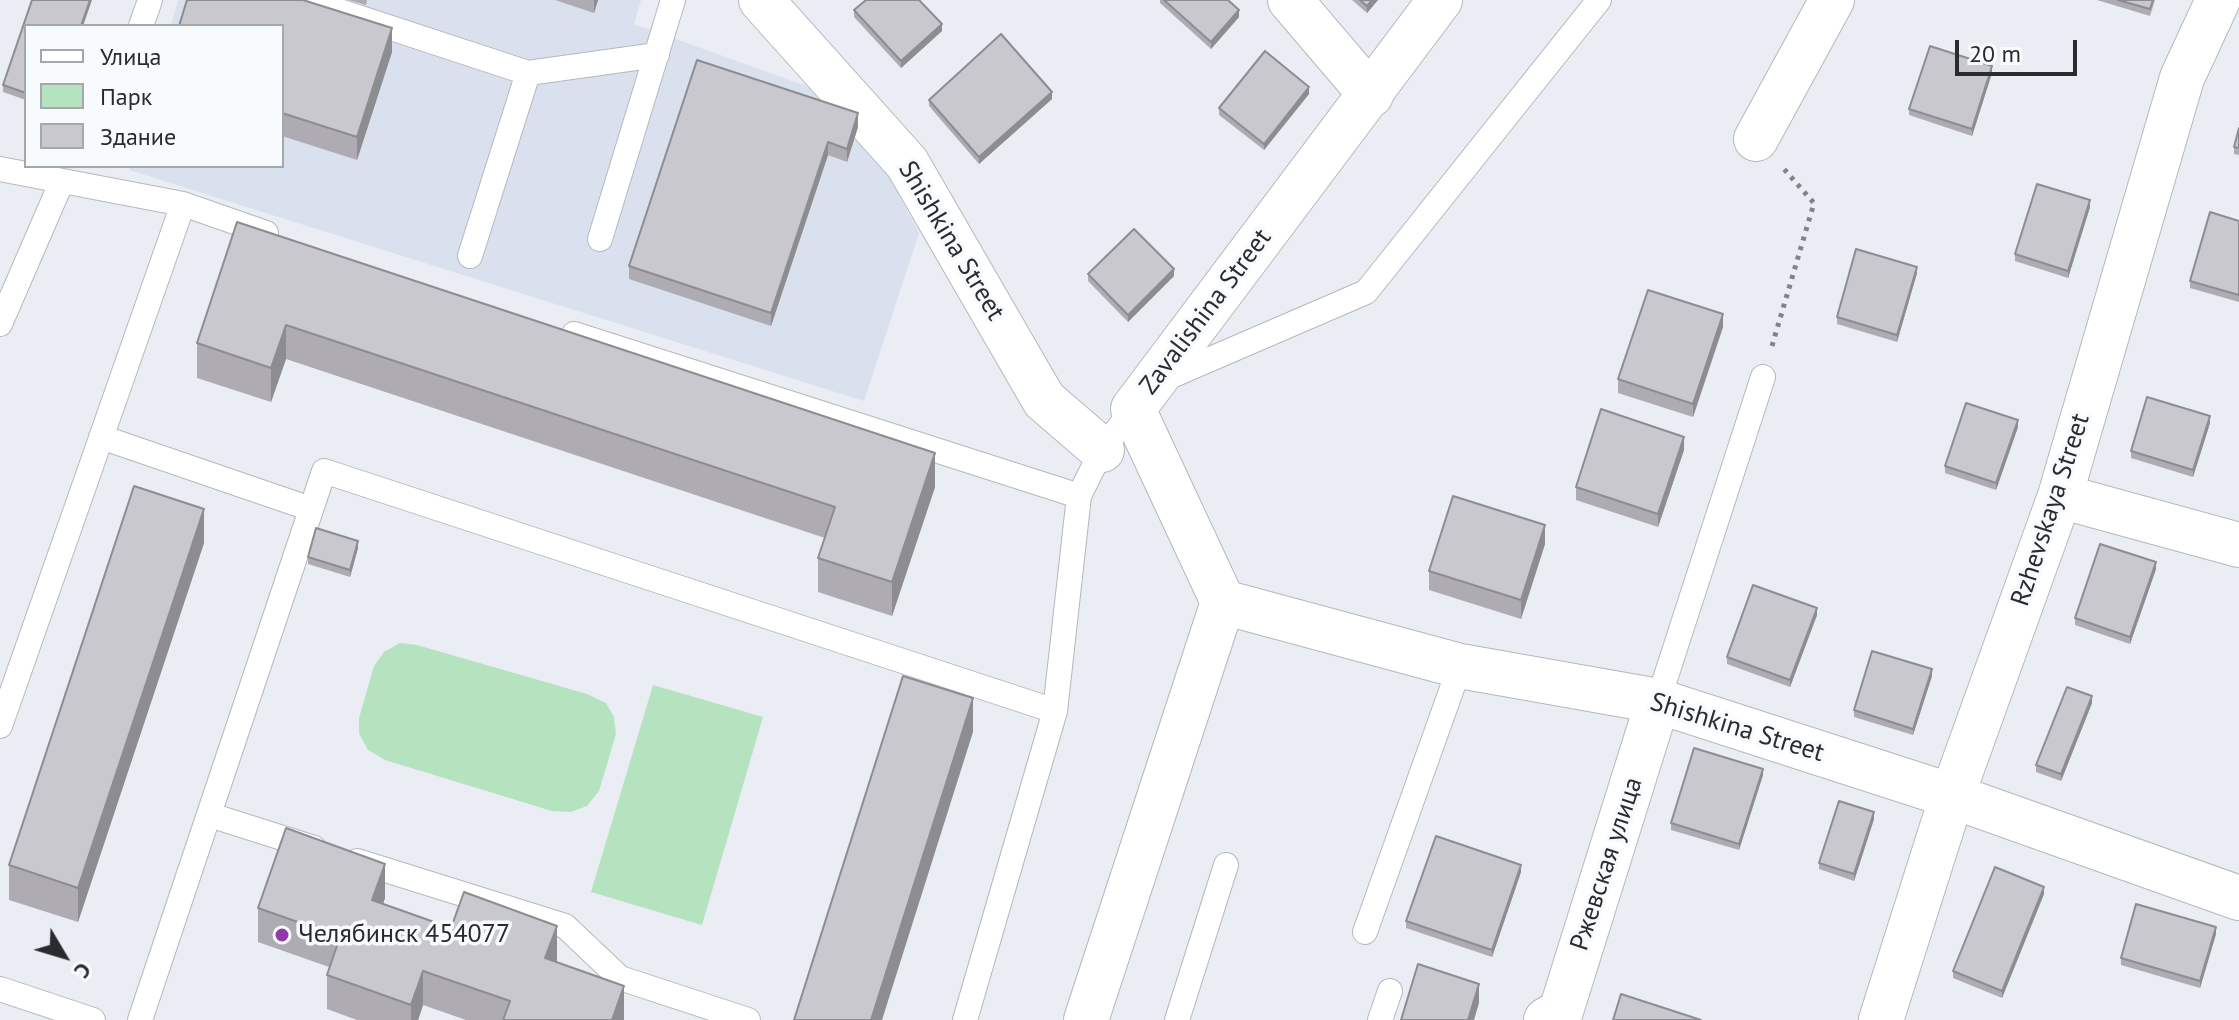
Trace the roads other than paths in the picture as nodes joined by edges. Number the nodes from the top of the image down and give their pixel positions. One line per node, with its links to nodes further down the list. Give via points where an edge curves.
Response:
1 (150, 0): 10 (lane)
2 (306, 0): 12 (lane)
3 (673, 0): 11 (lane)
4 (761, 0): 26 (street, Shishkina Street, via 907,163 1044,400)
5 (1290, 0): 13 (street)
6 (1440, 0): 13 (street, Zavalishina Street)
7 (1599, 0): 24 (lane, via 1366,292)
8 (1832, 0): 14 (street)
9 (2218, 0): 28 (street, Rzhevskaya Street, via 2182,78)
10 (142, 24)
11 (657, 55): 12 (lane); 19 (lane)
12 (528, 73): 20 (lane)
13 (1371, 95): 24 (street, Zavalishina Street)
14 (1756, 139)
15 (0, 169): 16 (lane)
16 (80, 178): 17 (lane); 21 (lane)
17 (183, 204): 18 (lane); 25 (lane)
18 (284, 239)
19 (600, 239)
20 (470, 256)
21 (0, 324)
22 (548, 326): 27 (lane)
23 (1763, 377): 33 (lane)
24 (1143, 396): 26 (lane); 31 (street, Zavalishina Street)
25 (101, 437): 29 (lane); 35 (lane)
26 (1102, 450): 27 (lane)
27 (1079, 496): 34 (lane)
28 (2060, 496): 30 (street); 36 (street, Rzhevskaya Street)
29 (311, 509): 34 (lane, via 324,471); 37 (lane)
30 (2239, 545)
31 (1223, 602): 32 (street, Shishkina Street); 47 (street)
32 (1460, 666): 33 (street, Shishkina Street); 40 (lane)
33 (1658, 701): 36 (street, Shishkina Street); 50 (street, Ржевская улица, via 1561,1011)
34 (1055, 711): 46 (lane)
35 (0, 726)
36 (1952, 796): 39 (street, Shishkina Street); 51 (street, Rzhevskaya Street)
37 (210, 815): 44 (lane); 45 (lane, via 565,926 620,978)
38 (1226, 865): 48 (lane)
39 (2239, 898)
40 (1365, 932)
41 (0, 989): 43 (lane)
42 (1390, 991): 49 (lane)
43 (93, 1020)
44 (140, 1020)
45 (748, 1020)
46 (965, 1020)
47 (1086, 1020)
48 (1177, 1020)
49 (1380, 1020)
50 (1546, 1020)
51 (1881, 1020)

